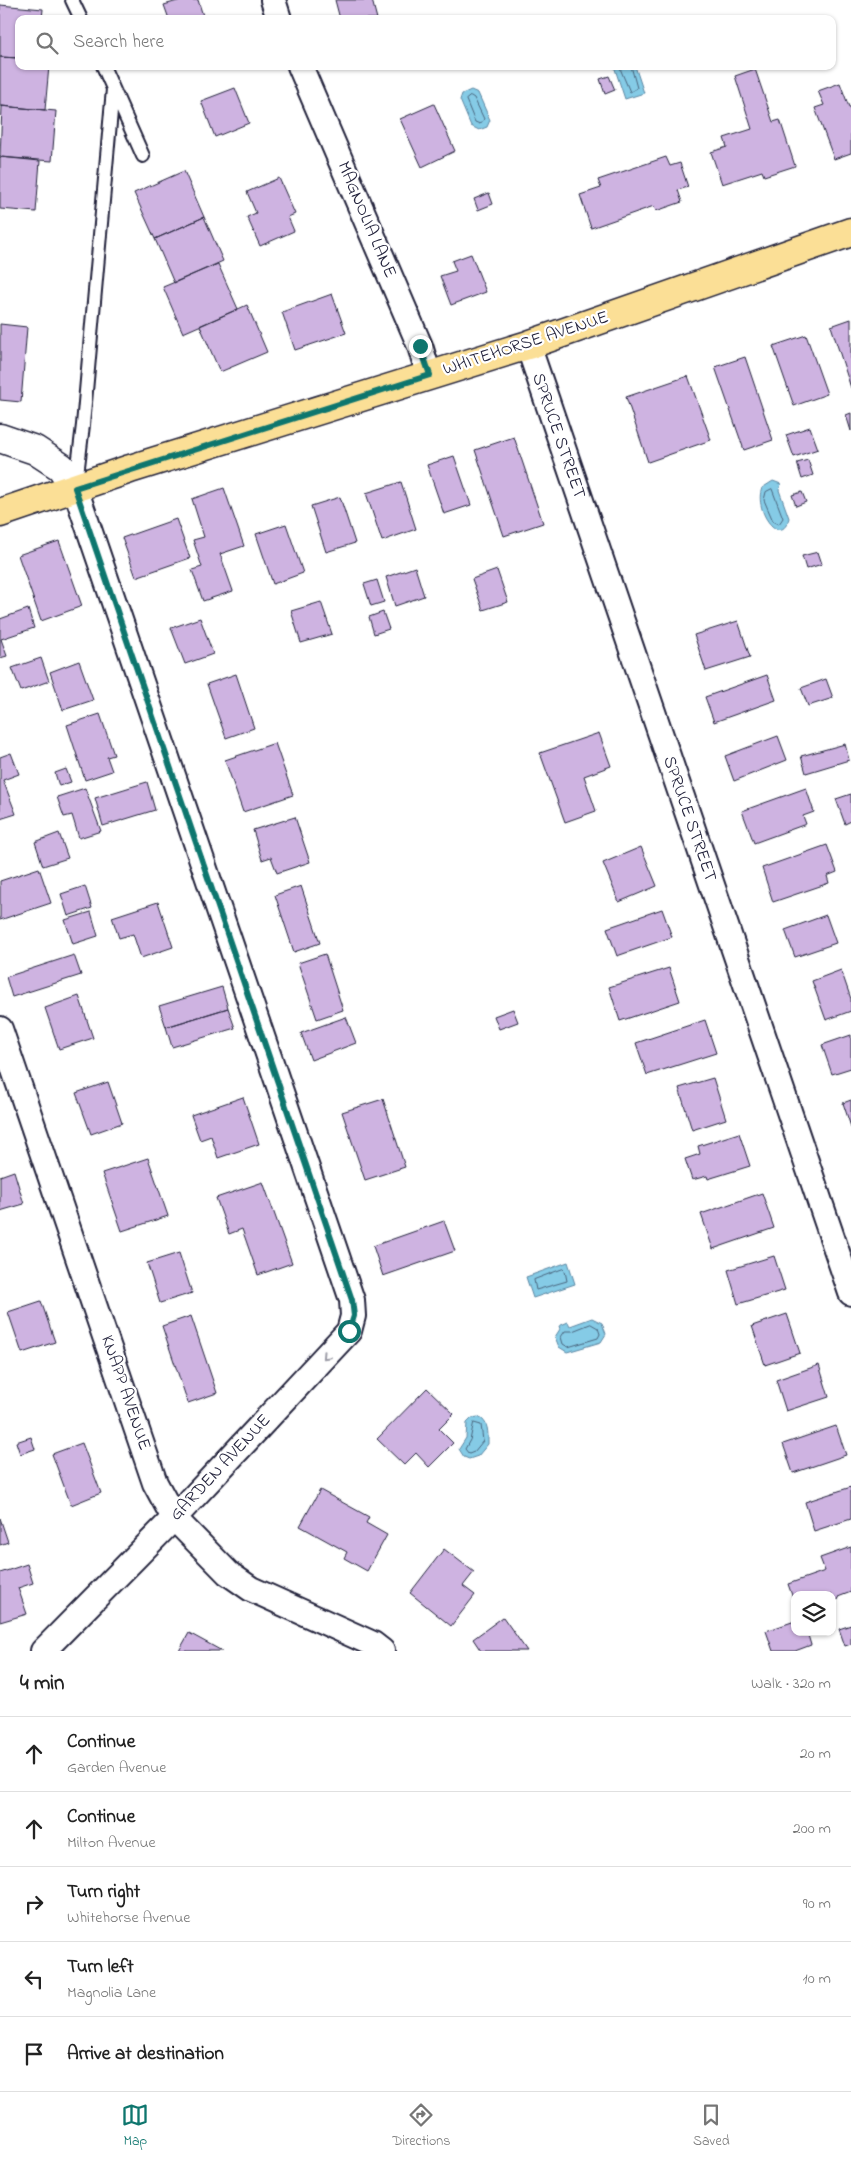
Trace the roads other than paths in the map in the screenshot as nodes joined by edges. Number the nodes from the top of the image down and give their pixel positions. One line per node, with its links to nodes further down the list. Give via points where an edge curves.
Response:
1 (72, 0): 3 (lane)
2 (273, 0): 4 (street)
3 (79, 15)
4 (278, 15)
5 (104, 70): 7 (lane)
6 (302, 70): 11 (street, MAGNOLIA LANE)
7 (113, 88): 8 (lane); 13 (lane)
8 (143, 156)
9 (851, 232): 10 (main road, WHITEHORSE AVENUE)
10 (528, 345): 11 (main road, WHITEHORSE AVENUE); 16 (street, SPRUCE STREET)
11 (430, 375): 13 (main road, WHITEHORSE AVENUE)
12 (0, 438): 13 (street, via 35,450 61,467)
13 (75, 488): 14 (main road, WHITEHORSE AVENUE); 17 (street, GARDEN AVENUE, one-way to 17, via 341,1266 354,1316 349,1331)
14 (0, 513)
15 (0, 1029): 17 (street, KNAPP AVENUE, via 155,1483)
16 (851, 1293)
17 (174, 1518): 18 (street, GARDEN AVENUE); 19 (street, KNAPP AVENUE, via 228,1572 251,1589)
18 (43, 1651)
19 (382, 1651)

